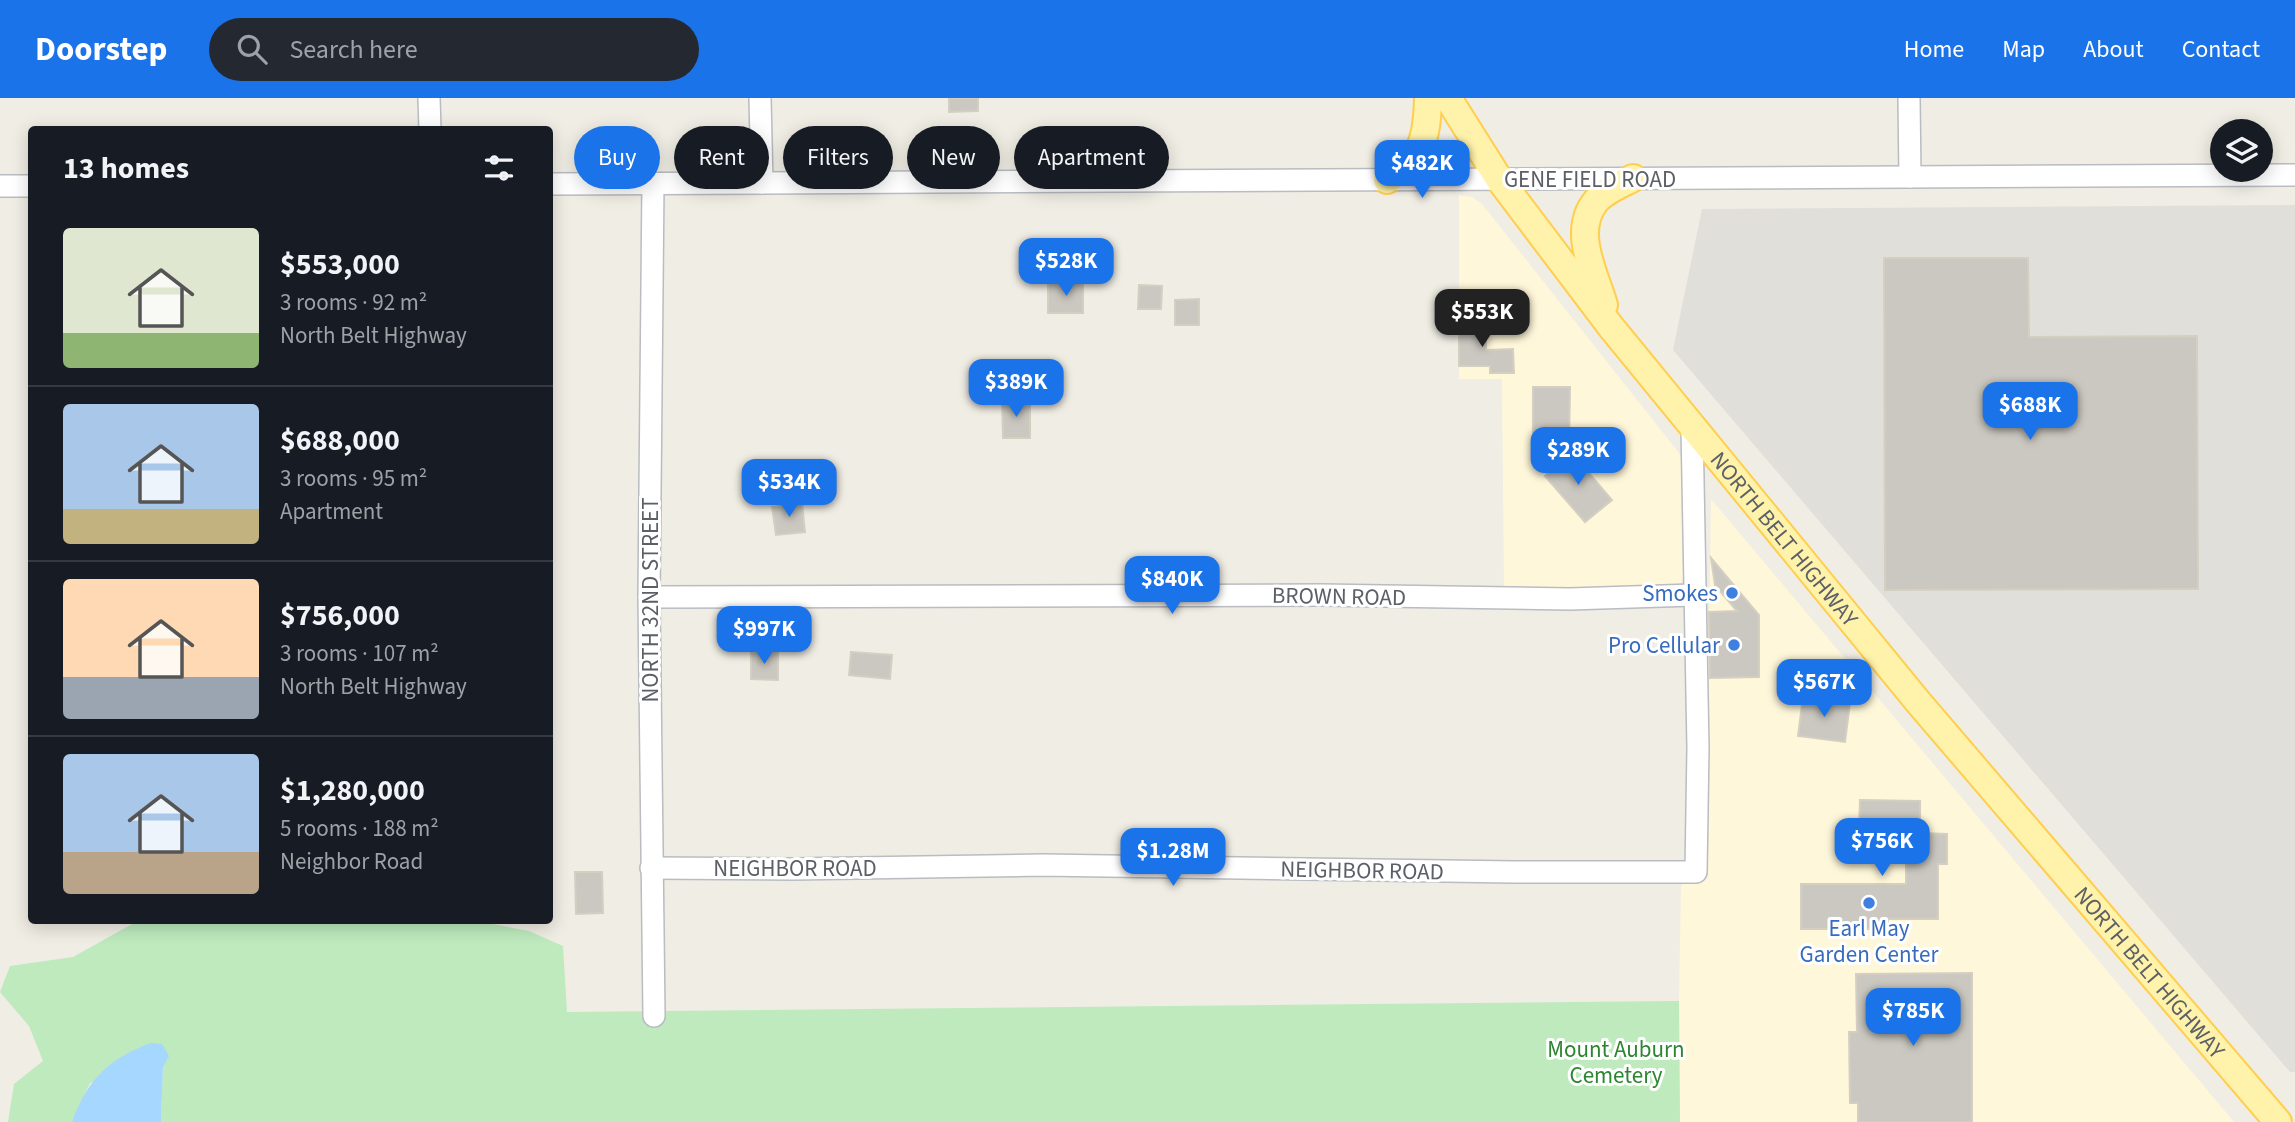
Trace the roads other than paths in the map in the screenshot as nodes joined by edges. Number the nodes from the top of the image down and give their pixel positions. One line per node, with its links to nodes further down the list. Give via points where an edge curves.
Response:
1 (429, 98): 6 (street)
2 (761, 98): 7 (street)
3 (1428, 98): 12 (main road, via 1425,135 1416,154)
4 (1448, 98): 11 (main road, NORTH BELT HIGHWAY)
5 (1909, 98): 9 (street)
6 (430, 126)
7 (761, 126)
8 (2295, 175): 9 (street, GENE FIELD ROAD)
9 (1910, 177): 10 (street, GENE FIELD ROAD)
10 (1633, 178): 11 (street, GENE FIELD ROAD); 19 (main road, via 1596,200 1587,219 1589,263)
11 (1499, 179): 12 (street, GENE FIELD ROAD); 19 (main road, NORTH BELT HIGHWAY)
12 (1387, 180): 13 (street, GENE FIELD ROAD)
13 (769, 183)
14 (553, 184): 15 (street, GENE FIELD ROAD)
15 (574, 184)
16 (0, 186): 17 (street)
17 (28, 186)
18 (653, 189): 22 (street, NORTH 32ND STREET)
19 (1611, 327): 20 (main road, NORTH BELT HIGHWAY)
20 (1692, 427): 21 (street); 25 (main road, NORTH BELT HIGHWAY, via 1919,703)
21 (1693, 595): 22 (street, BROWN ROAD, via 1570,599); 23 (street, NEIGHBOR ROAD, via 1696,872 1042,865)
22 (649, 597): 23 (street, NORTH 32ND STREET)
23 (651, 868): 24 (street, NORTH 32ND STREET)
24 (654, 1016)
25 (2278, 1122)

